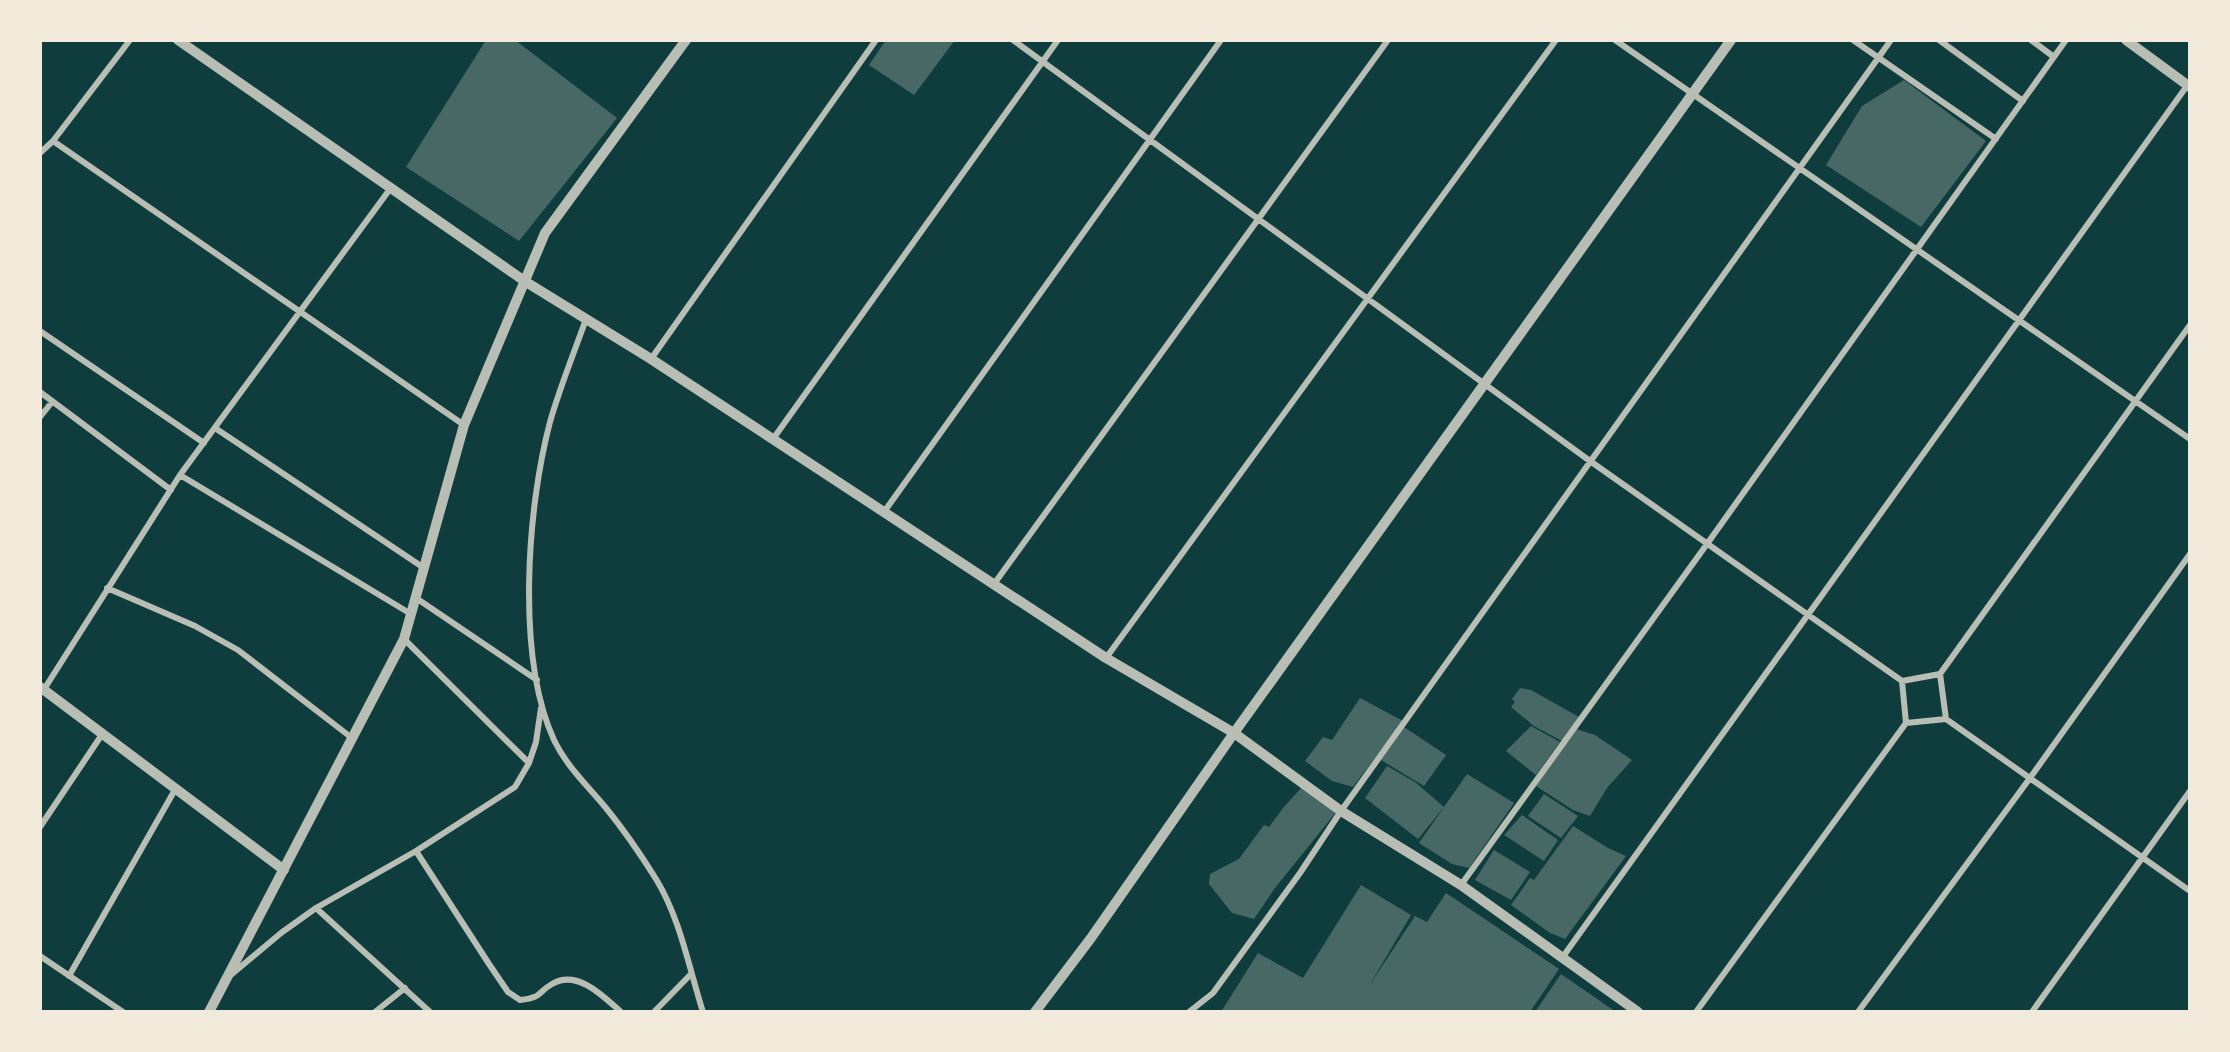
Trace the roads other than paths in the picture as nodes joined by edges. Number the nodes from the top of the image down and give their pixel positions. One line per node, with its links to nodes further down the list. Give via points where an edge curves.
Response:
1 (130, 40): 26 (street)
2 (178, 40): 29 (street)
3 (686, 40): 32 (street, via 545,233)
4 (876, 40): 39 (street)
5 (1013, 40): 20 (street)
6 (1058, 40): 20 (street)
7 (1221, 40): 25 (street)
8 (1388, 40): 30 (street)
9 (1556, 40): 33 (street)
10 (1614, 40): 22 (street)
11 (1731, 40): 22 (street)
12 (1853, 40): 19 (street)
13 (1892, 40): 19 (street)
14 (1939, 40): 23 (street)
15 (2031, 40): 18 (street)
16 (2066, 40): 18 (street)
17 (2126, 40): 21 (street)
18 (2054, 57): 23 (street)
19 (1879, 58): 24 (street); 28 (street)
20 (1043, 62): 25 (street); 47 (street)
21 (2189, 85): 36 (street)
22 (1692, 94): 28 (street); 40 (street)
23 (2023, 101): 24 (street)
24 (1996, 139): 31 (street)
25 (1150, 140): 30 (street); 53 (street)
26 (53, 141): 27 (street); 34 (street)
27 (40, 153)
28 (1800, 169): 31 (street); 50 (street)
29 (390, 189): 32 (street); 34 (street)
30 (1257, 219): 33 (street); 57 (street)
31 (1917, 250): 36 (street); 54 (street)
32 (526, 282): 35 (street); 45 (street)
33 (1367, 299): 40 (street); 63 (street)
34 (299, 313): 45 (street); 46 (street)
35 (586, 319): 39 (street); 65 (street, via 550,421 536,487 529,617)
36 (2019, 321): 43 (street); 61 (street)
37 (2190, 325): 43 (street)
38 (40, 331): 49 (street)
39 (651, 358): 47 (street)
40 (1485, 384): 50 (street); 72 (street)
41 (40, 392): 42 (street)
42 (51, 402): 44 (street); 52 (street)
43 (2135, 402): 48 (street); 64 (street)
44 (40, 417)
45 (464, 425): 56 (street)
46 (215, 428): 49 (street); 56 (street)
47 (773, 439): 53 (street)
48 (2190, 439)
49 (204, 443): 51 (street)
50 (1590, 461): 54 (street); 78 (street)
51 (180, 475): 52 (street); 60 (street)
52 (171, 490): 58 (street)
53 (884, 512): 57 (street)
54 (1707, 544): 61 (street); 83 (street)
55 (2190, 554): 75 (street)
56 (425, 568): 59 (street)
57 (994, 584): 63 (street)
58 (107, 588): 67 (street); 73 (street, via 195,626 238,650)
59 (416, 598): 60 (street); 65 (street)
60 (411, 614): 62 (street)
61 (1808, 615): 66 (street); 87 (street)
62 (404, 639): 73 (street); 74 (street)
63 (1106, 658): 72 (street)
64 (1940, 674): 66 (street); 69 (street)
65 (537, 680): 68 (street)
66 (1902, 681): 70 (street)
67 (42, 690): 71 (street)
68 (542, 704): 74 (street); 88 (street, via 554,739 569,765 607,809 657,881)
69 (1946, 718): 70 (street); 75 (street)
70 (1906, 723): 102 (street)
71 (103, 733): 76 (street); 79 (street)
72 (1234, 733): 78 (street); 99 (street, via 1091,938)
73 (352, 738): 82 (street)
74 (529, 763): 80 (street, via 515,787)
75 (2030, 778): 81 (street); 103 (street)
76 (176, 788): 82 (street); 89 (street)
77 (2190, 791): 81 (street)
78 (1341, 811): 83 (street); 100 (street, via 1213,993)
79 (40, 827)
80 (416, 851): 85 (street); 96 (street, via 508,992 520,1000 536,998 562,979 576,981 594,989)
81 (2142, 857): 84 (street); 104 (street)
82 (284, 870): 90 (street)
83 (1461, 885): 87 (street)
84 (2190, 891)
85 (316, 908): 90 (street); 91 (street)
86 (40, 956): 89 (street)
87 (1562, 958): 101 (street)
88 (691, 974): 97 (street); 98 (street)
89 (69, 976): 92 (street)
90 (227, 978): 93 (street)
91 (405, 988): 94 (street); 95 (street)
92 (123, 1011)
93 (209, 1011)
94 (375, 1011)
95 (430, 1011)
96 (621, 1011)
97 (654, 1011)
98 (703, 1011)
99 (1035, 1011)
100 (1191, 1011)
101 (1638, 1011)
102 (1696, 1011)
103 (1858, 1011)
104 (2032, 1011)

